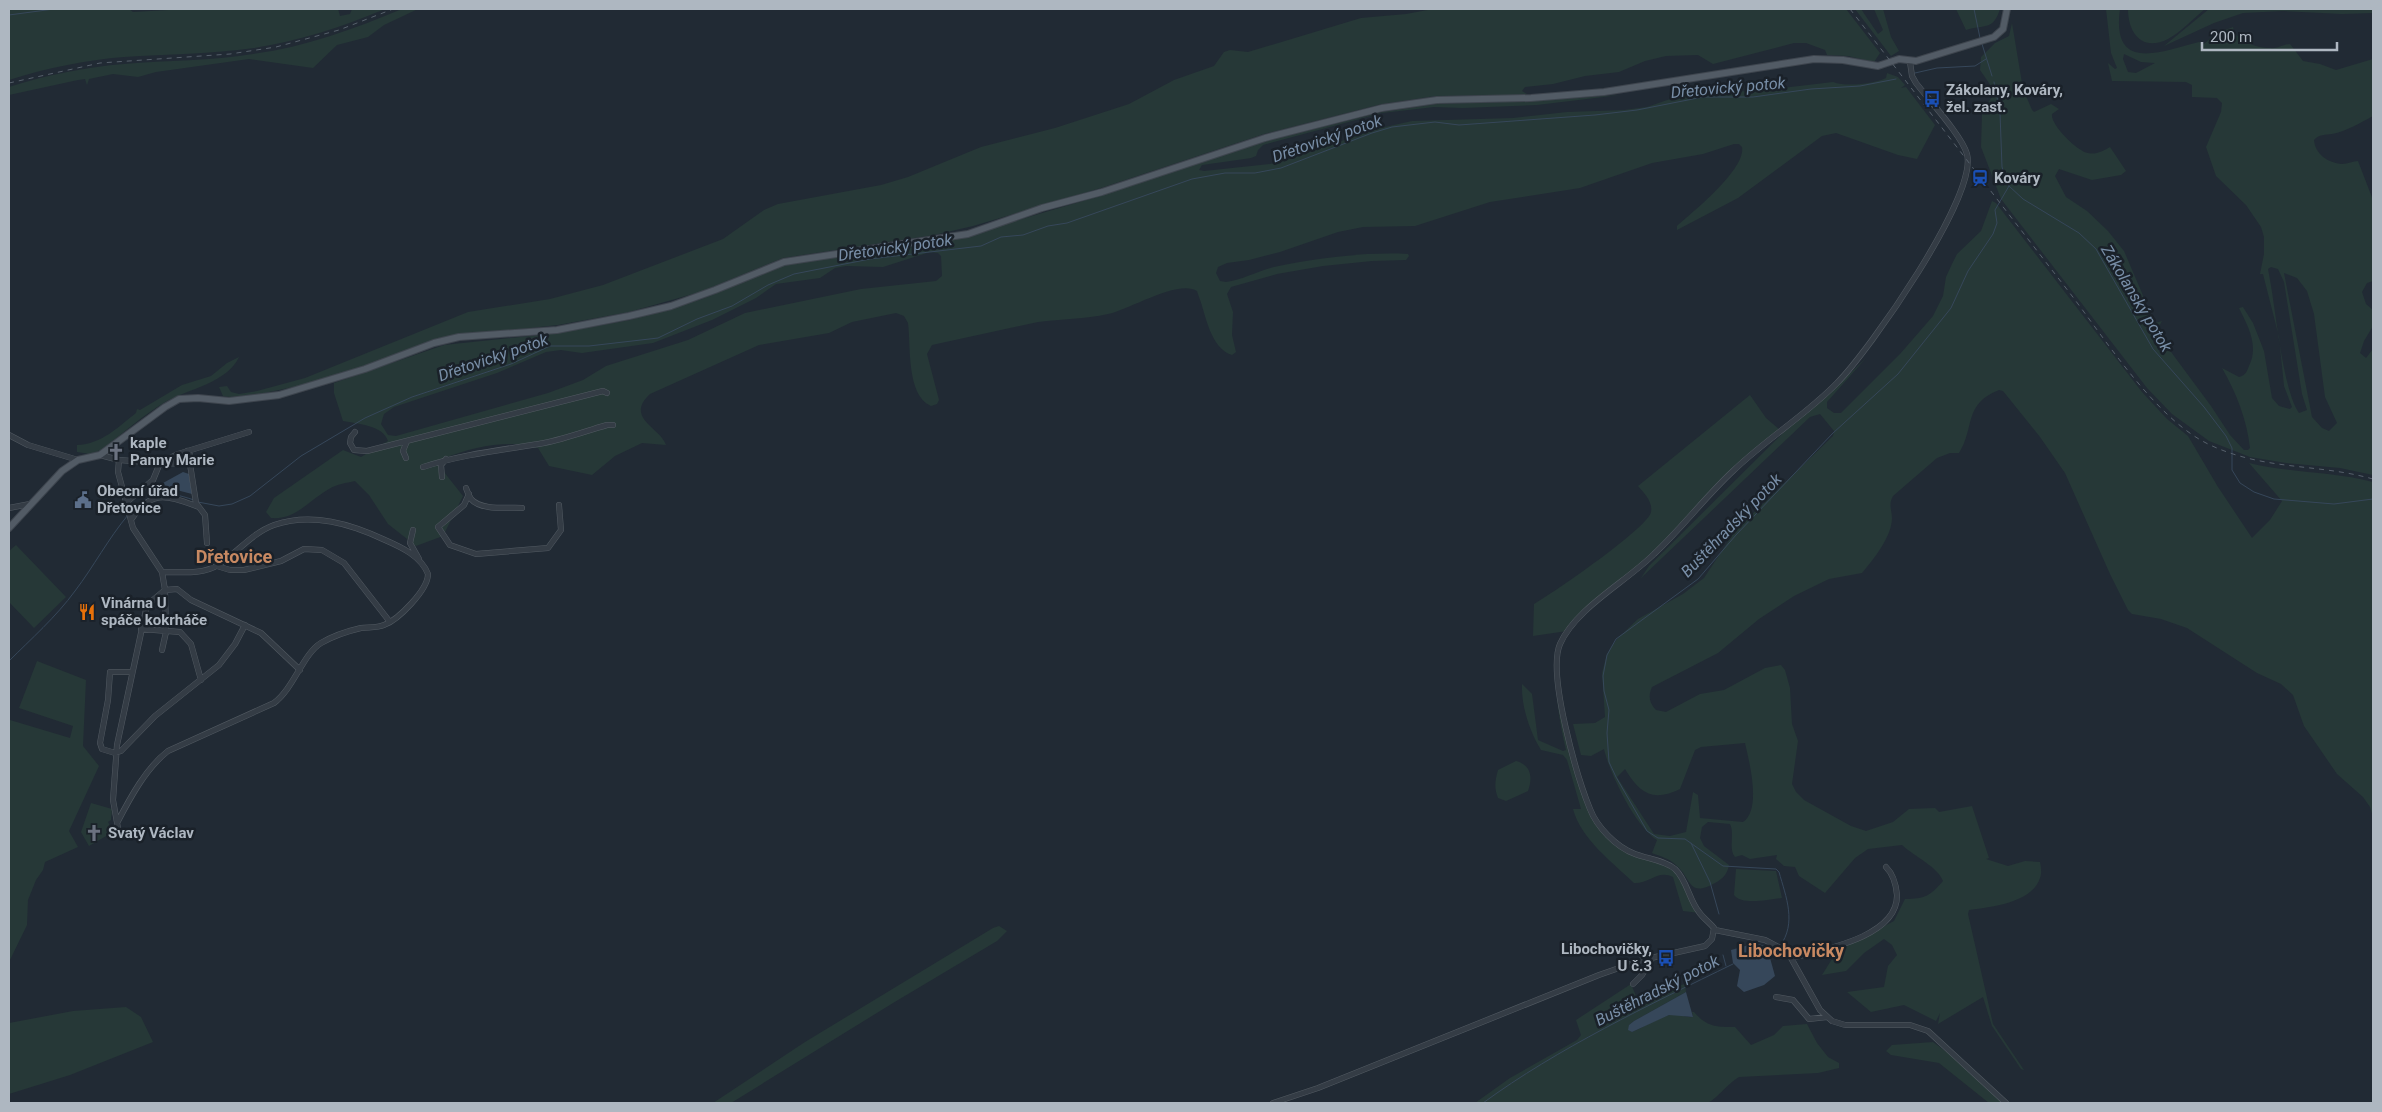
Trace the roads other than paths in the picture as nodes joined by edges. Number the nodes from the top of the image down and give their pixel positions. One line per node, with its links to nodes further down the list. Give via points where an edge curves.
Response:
1 (2007, 9): 2 (main road, via 2000,33)
2 (1910, 62): 10 (main road, via 1899,59 1878,66 1814,59 1604,92 1532,98 1437,100 1382,108 1265,138 968,234 784,262 697,296 629,316 558,330 459,337 271,396 229,401 179,399); 47 (street, via 1916,83 1961,142 1968,157 1962,189 1914,280 1875,338 1835,385 1732,471 1654,555 1581,616 1559,647 1561,707 1569,748 1590,810 1602,828 1632,854 1677,870 1700,914)
3 (608, 393): 8 (street, via 603,391)
4 (613, 425): 12 (street, via 545,443)
5 (249, 432): 9 (street)
6 (356, 432): 8 (street, via 350,443 354,450 359,451)
7 (9, 435): 13 (street, via 28,445)
8 (407, 441): 11 (street, via 403,451)
9 (187, 451): 15 (street); 16 (street)
10 (100, 455): 13 (main road); 14 (street)
11 (406, 458)
12 (447, 459): 17 (street); 18 (street, via 442,466)
13 (78, 460): 22 (main road, via 62,471)
14 (119, 460): 15 (street); 21 (street, via 118,472)
15 (160, 463): 16 (street); 21 (street, via 153,480)
16 (190, 464): 24 (street)
17 (423, 467)
18 (442, 476)
19 (466, 488): 20 (street)
20 (469, 494): 23 (street, via 464,504 438,527 450,545 476,554 548,548 561,530); 26 (street, via 476,502 489,506)
21 (128, 501): 27 (street)
22 (30, 504): 25 (street); 28 (main road)
23 (559, 505)
24 (199, 507): 27 (street, via 165,496 148,500); 30 (street, via 205,515)
25 (9, 508)
26 (522, 508)
27 (130, 515): 33 (street, via 133,528)
28 (9, 528)
29 (413, 530): 31 (street, via 410,543)
30 (207, 543)
31 (423, 565): 32 (street, via 406,550 372,534 332,520 305,520 274,525 246,542); 35 (street, via 428,574 425,587)
32 (217, 566): 33 (street, via 195,572); 35 (street, via 244,570 281,561 304,549 322,550 344,563)
33 (162, 572): 34 (street)
34 (165, 590): 36 (street, via 177,590); 37 (street, via 147,605); 38 (street)
35 (390, 622): 40 (street, via 360,628 320,644)
36 (245, 625): 40 (street, via 261,633); 42 (street, via 219,665)
37 (142, 629): 38 (street); 41 (street)
38 (166, 632): 39 (street); 42 (street, via 180,632 191,644)
39 (162, 650)
40 (300, 670): 44 (street, via 282,697 274,703 177,745 160,757)
41 (131, 672): 43 (street); 43 (street, via 110,672 100,743 102,749)
42 (201, 680): 43 (street)
43 (115, 753): 44 (street, via 113,800)
44 (117, 823): 45 (street)
45 (119, 834)
46 (1886, 867): 49 (street, via 1895,883 1897,898 1894,911 1883,925 1843,944)
47 (1715, 930): 48 (street, via 1705,946); 49 (street, via 1765,940 1784,950)
48 (1652, 958): 50 (street, via 1642,976); 53 (street, via 1599,975)
49 (1791, 958): 52 (street)
50 (1633, 984)
51 (1776, 997): 52 (street, via 1793,1000 1810,1018)
52 (1826, 1017): 54 (street, via 1845,1025 1903,1024 1922,1028)
53 (1273, 1103)
54 (2006, 1103)

